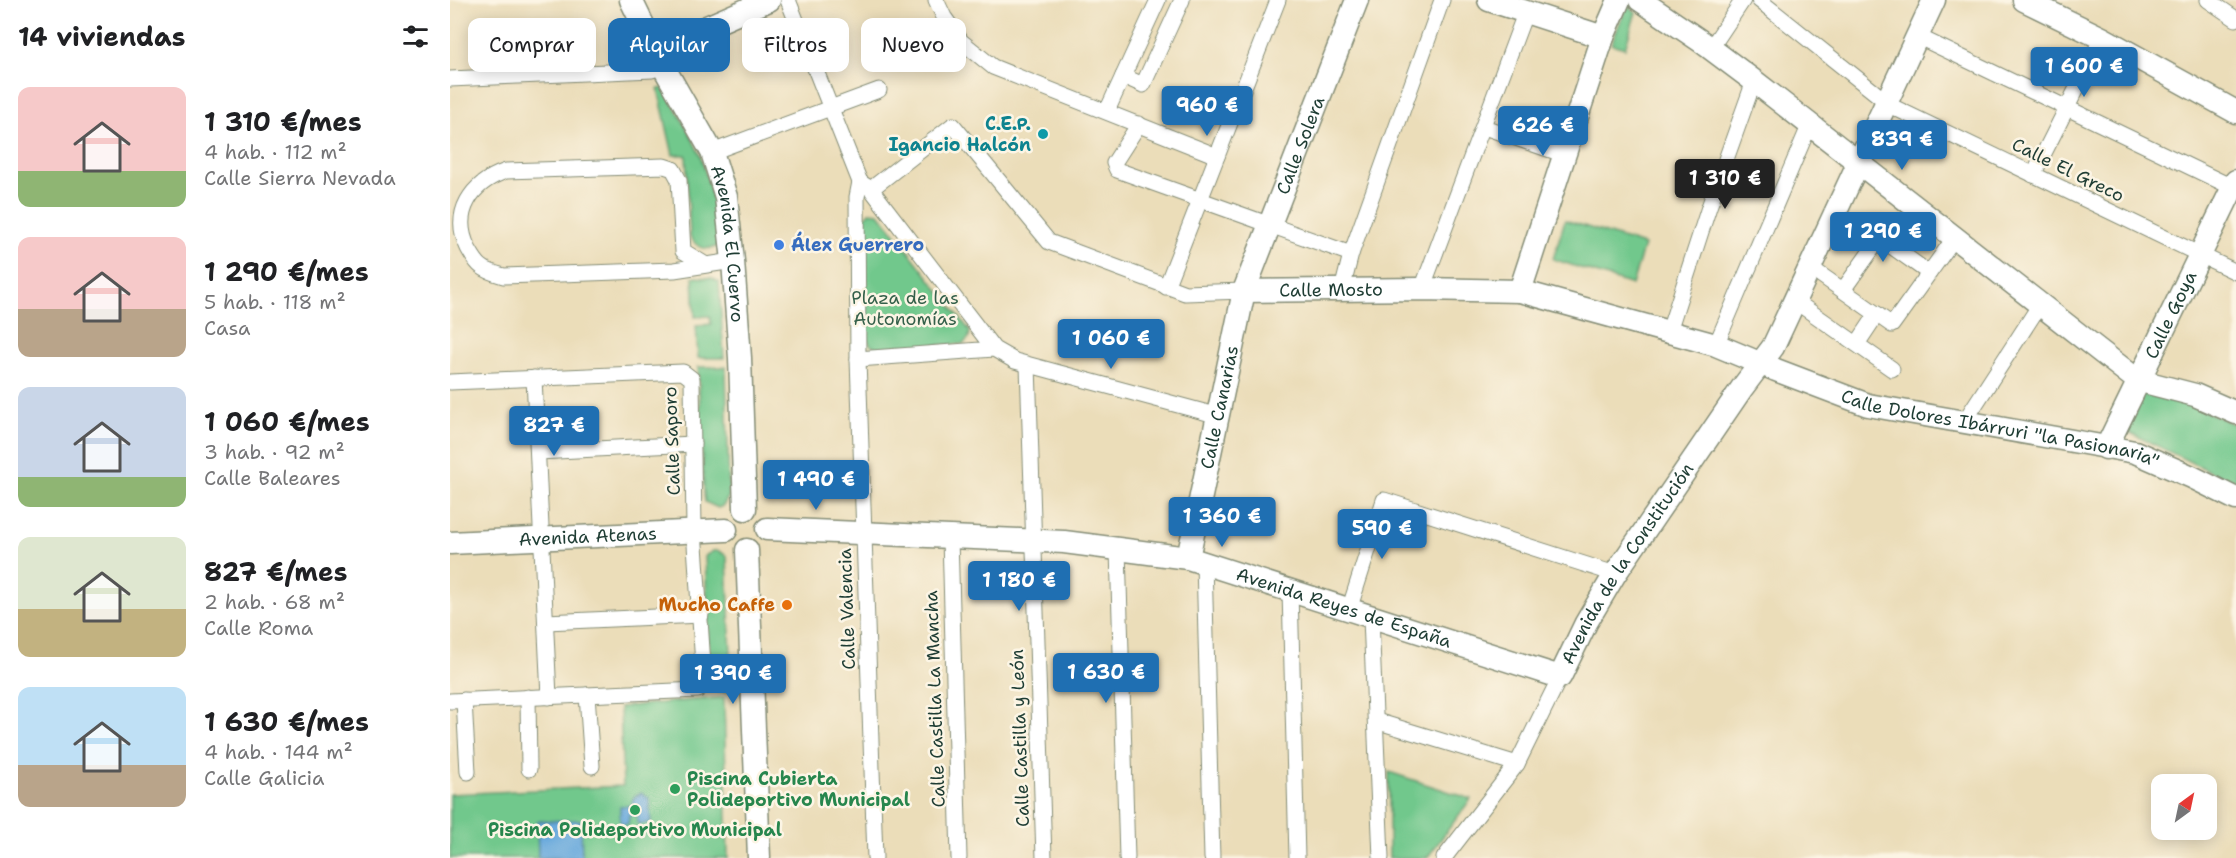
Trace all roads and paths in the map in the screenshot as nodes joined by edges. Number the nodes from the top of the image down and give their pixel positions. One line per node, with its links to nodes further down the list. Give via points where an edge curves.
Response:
1 (631, 0): 20 (street, Avenida El Cuervo)
2 (769, 0): 22 (street)
3 (788, 0): 35 (street)
4 (936, 0): 36 (street, via 961,41 993,67)
5 (1158, 0): 29 (street)
6 (1182, 0): 29 (street, via 1143,85)
7 (1278, 0): 43 (street)
8 (1357, 0): 49 (street, Calle Solera)
9 (1442, 0): 52 (street)
10 (1489, 0): 19 (street)
11 (1619, 0): 24 (street)
12 (1640, 0): 26 (street)
13 (1743, 0): 26 (street)
14 (1759, 0): 33 (street, Calle El Greco)
15 (1934, 0): 23 (street, Avenida de la Constitución)
16 (2024, 0): 18 (street)
17 (2208, 0): 21 (street)
18 (2049, 5): 25 (street)
19 (1526, 11): 24 (street); 40 (street)
20 (640, 18)
21 (2236, 19)
22 (730, 21)
23 (1917, 36): 33 (street, Avenida de la Constitución); 34 (street)
24 (1603, 37): 42 (street)
25 (2102, 38): 34 (street); 37 (street)
26 (1711, 48): 31 (street)
27 (608, 72): 30 (street)
28 (668, 72): 41 (street, Avenida El Cuervo)
29 (1123, 76): 36 (street)
30 (450, 79)
31 (1754, 81): 39 (street); 69 (street)
32 (879, 90): 35 (street)
33 (1886, 100): 44 (street, Avenida de la Constitución); 45 (street, Calle El Greco, via 1893,107)
34 (2066, 108): 45 (street); 47 (street)
35 (830, 109): 41 (street); 46 (street)
36 (1107, 111): 38 (street)
37 (2236, 112)
38 (1139, 124): 43 (street); 48 (street, via 1114,163 1117,170)
39 (1810, 124): 44 (street); 71 (street)
40 (1484, 127): 42 (street); 61 (street)
41 (712, 152): 54 (street, Avenida El Cuervo, via 726,197)
42 (1565, 155): 65 (street)
43 (1218, 156): 48 (street)
44 (1859, 163): 50 (street); 56 (street, Avenida de la Constitución)
45 (2033, 175): 53 (street, Calle El Greco)
46 (865, 185): 60 (street, Calle Mosto, via 953,125 1049,242); 72 (street); 73 (street, via 857,196)
47 (2235, 186): 53 (street, Calle Goya)
48 (1201, 200): 49 (street); 60 (street)
49 (1270, 225): 52 (street); 64 (street, Calle Solera)
50 (1954, 237): 59 (street); 67 (street)
51 (683, 251): 55 (street); 57 (street); 57 (street, via 678,180 673,169 664,166 506,171 479,185 463,211 461,227 471,255 480,267 504,276)
52 (1351, 254): 62 (street)
53 (2199, 254): 58 (street, Calle El Greco); 78 (street, Calle Goya)
54 (733, 261): 55 (street); 87 (street, Avenida El Cuervo)
55 (706, 265): 57 (street)
56 (1811, 268): 63 (street); 66 (street, Avenida de la Constitución)
57 (674, 270)
58 (2236, 272)
59 (1929, 273): 63 (street, via 1880,238); 68 (street, via 1892,325)
60 (1166, 287): 64 (street, Calle Mosto, via 1185,293)
61 (1422, 289): 62 (street, Calle Mosto); 65 (street, Calle Mosto)
62 (1342, 290): 64 (street, Calle Mosto)
63 (1843, 290): 68 (street)
64 (1244, 291): 81 (street, Calle Canarias)
65 (1520, 291): 69 (street, Calle Mosto)
66 (1795, 301): 70 (street); 74 (street, Avenida de la Constitución)
67 (2041, 303): 78 (street); 82 (street)
68 (1877, 314): 70 (street)
69 (1669, 331): 71 (street, Calle Mosto)
70 (1857, 344): 76 (street)
71 (1716, 345): 74 (street, Calle Mosto)
72 (994, 349): 73 (street); 75 (street)
73 (858, 359): 91 (street, Calle Valencia)
74 (1762, 364): 82 (street, Calle Dolores Ibárruri "la Pasionaria", via 1868,405); 99 (street, Avenida de la Constitución)
75 (1029, 365): 81 (street); 94 (street, Calle Castilla y León)
76 (1892, 369)
77 (534, 378): 79 (street); 83 (street, Calle Saporo, via 683,372 692,379); 85 (street)
78 (2137, 380): 80 (street, via 2195,395); 84 (street, Calle Goya)
79 (450, 381)
80 (2236, 412)
81 (1219, 416): 98 (street, Calle Canarias)
82 (1964, 422): 84 (street, Calle Dolores Ibárruri "la Pasionaria")
83 (693, 444): 85 (street); 89 (street, Calle Saporo)
84 (2106, 448): 86 (street, Calle Dolores Ibárruri "la Pasionaria", via 2135,453)
85 (538, 452): 92 (street)
86 (2236, 499)
87 (745, 509): 88 (street, via 757,512); 90 (street, via 733,513)
88 (767, 529): 91 (street, Avenida Reyes de España); 97 (street, via 763,541)
89 (694, 530): 90 (street, Avenida Atenas); 92 (street, Avenida Atenas); 102 (street, Calle Saporo)
90 (726, 530): 97 (street, via 730,542)
91 (864, 534): 93 (street, Avenida Reyes de España); 116 (street, Calle Valencia)
92 (542, 537): 95 (street, Avenida Atenas); 104 (street)
93 (950, 538): 94 (street, Avenida Reyes de España); 117 (street, Calle Castilla La Mancha)
94 (1033, 542): 96 (street, Avenida Reyes de España); 118 (street, Calle Castilla y León)
95 (450, 543)
96 (1118, 549): 98 (street, Avenida Reyes de España); 119 (street)
97 (747, 550): 115 (street)
98 (1196, 561): 100 (street, Avenida Reyes de España); 120 (street)
99 (1615, 574): 101 (street, via 1384,500); 105 (street, Avenida de la Constitución)
100 (1290, 591): 101 (street, Avenida Reyes de España); 121 (street)
101 (1349, 610): 103 (street, Avenida Reyes de España)
102 (701, 615): 104 (street); 106 (street, Calle Saporo, via 704,680 698,690)
103 (1371, 618): 105 (street, Avenida Reyes de España); 110 (street)
104 (546, 622): 107 (street)
105 (1560, 677): 111 (street, Avenida de la Constitución)
106 (587, 695): 107 (street); 112 (street)
107 (549, 696): 108 (street)
108 (528, 698): 109 (street); 113 (street)
109 (457, 701): 114 (street)
110 (1376, 721): 111 (street); 122 (street)
111 (1517, 764): 123 (street, Avenida de la Constitución)
112 (592, 766)
113 (529, 769)
114 (468, 772)
115 (759, 858)
116 (875, 858)
117 (959, 858)
118 (1044, 858)
119 (1127, 858)
120 (1212, 858)
121 (1297, 858)
122 (1381, 858)
123 (1444, 858)

